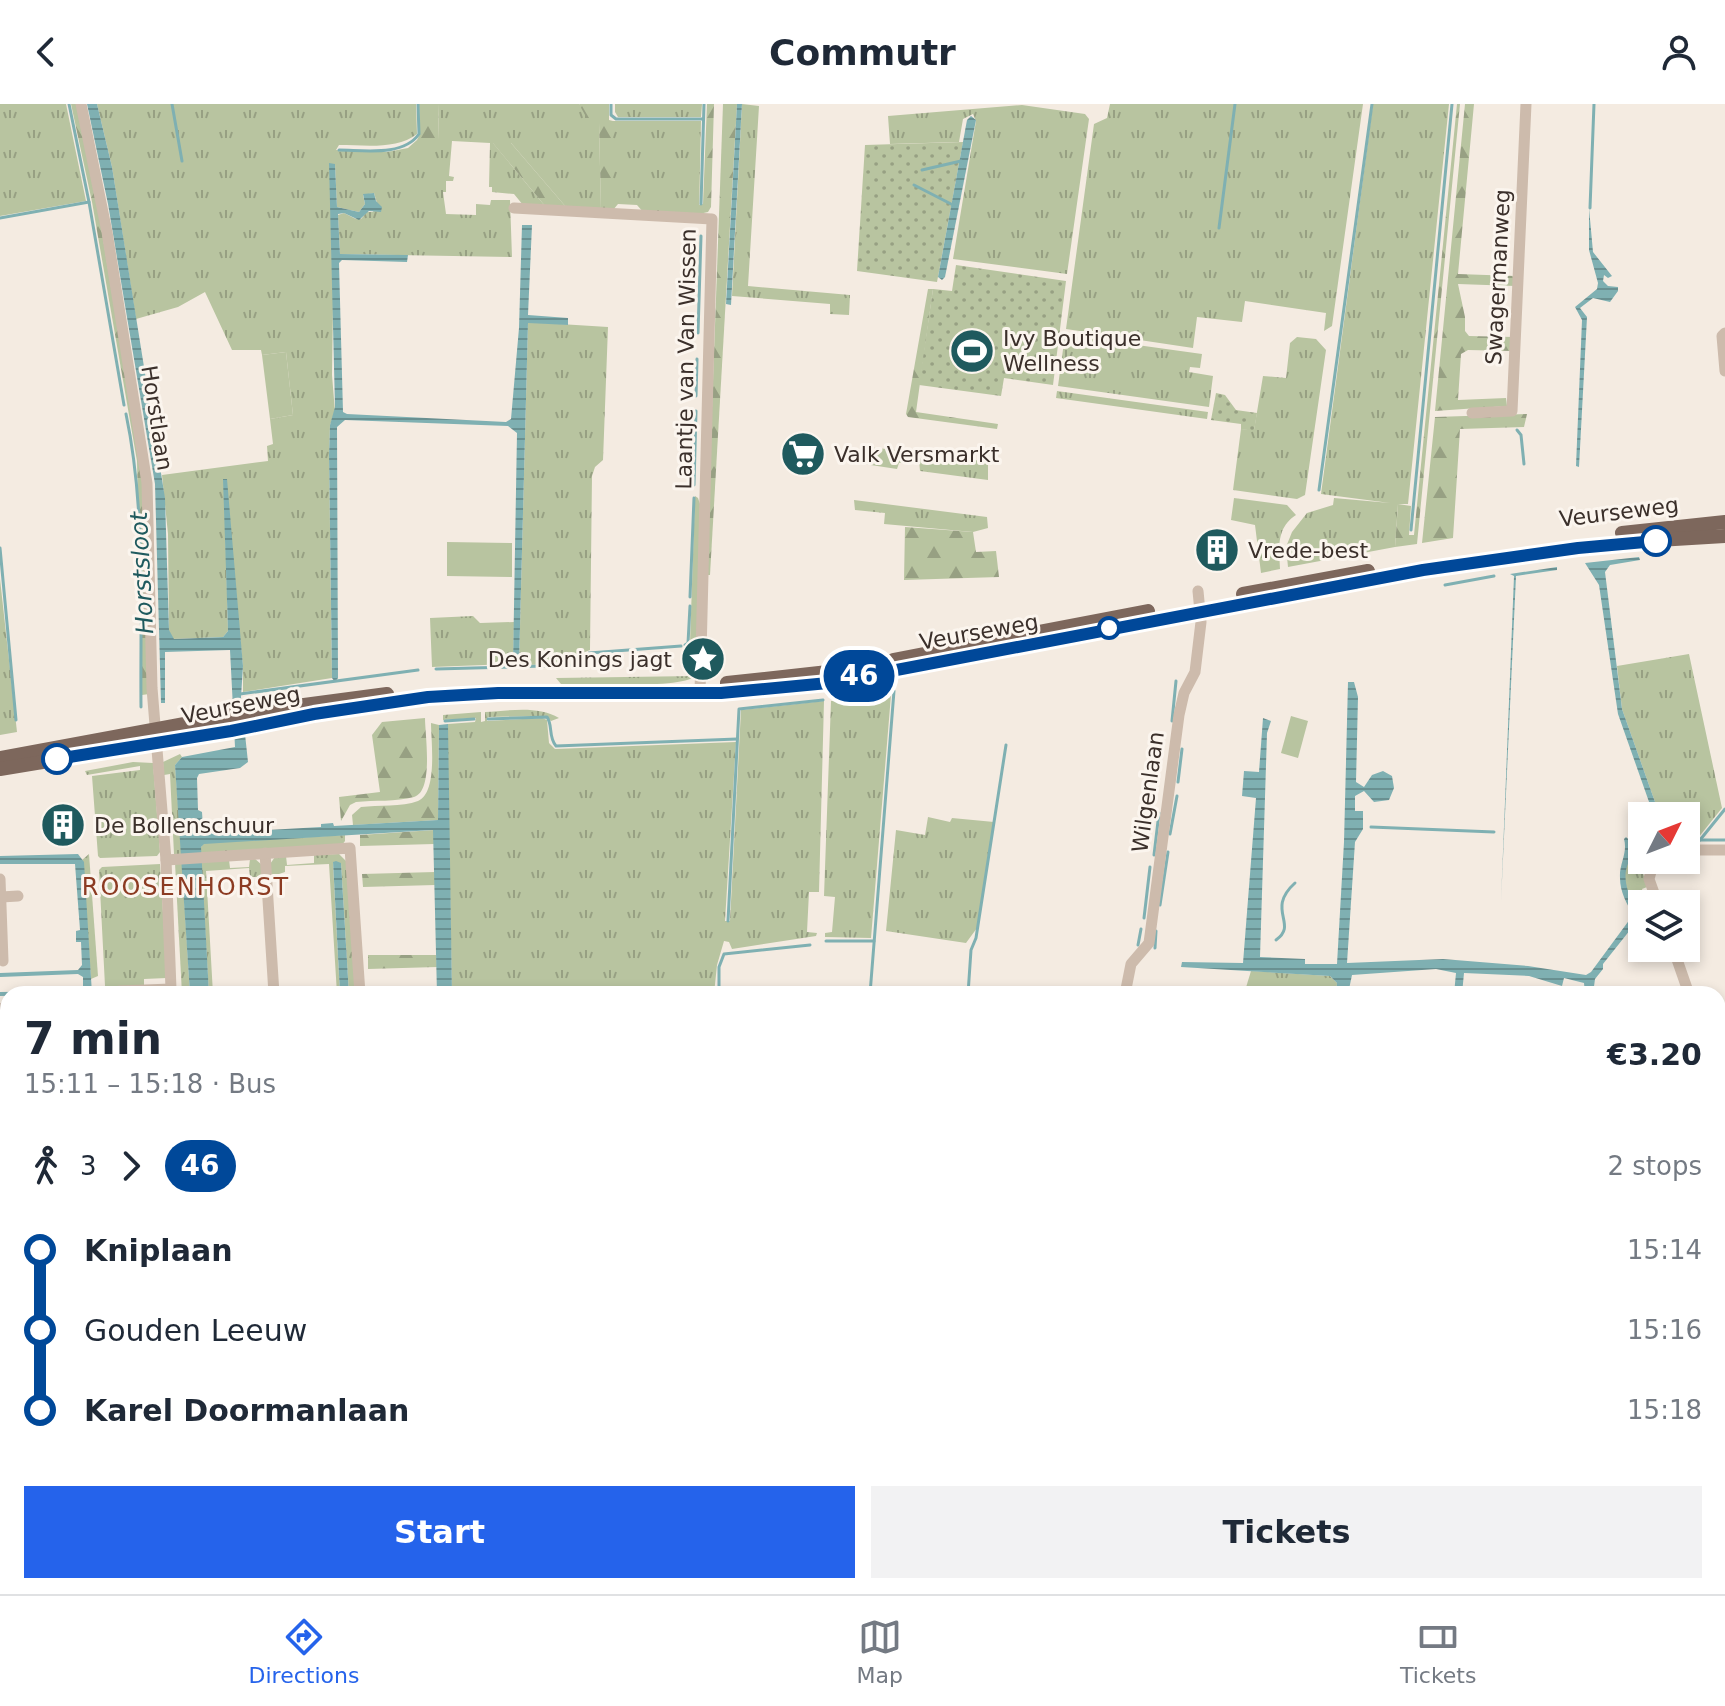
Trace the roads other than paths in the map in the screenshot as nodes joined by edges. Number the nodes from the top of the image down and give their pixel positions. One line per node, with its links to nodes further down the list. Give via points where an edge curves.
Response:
1 (81, 104): 11 (street, Horstlaan, via 147,483)
2 (1526, 104): 6 (street, Swagermanweg, via 1512,411)
3 (514, 208): 10 (street, Laantje van Van Wissen, via 712,219)
4 (1725, 333): 5 (street)
5 (1725, 371)
6 (1472, 413)
7 (1725, 522): 9 (main road, Veurseweg, via 1422,560)
8 (1725, 536): 9 (main road, Veurseweg, via 1625,542)
9 (1199, 601): 10 (main road, Veurseweg, via 828,672); 27 (street, Wilgenlaan, via 1195,672 1179,715 1149,943 1131,964)
10 (700, 689): 11 (main road, Veurseweg, via 453,689 361,697)
11 (157, 736): 12 (main road, Veurseweg); 13 (main road, Veurseweg); 17 (street, Horstlaan)
12 (0, 758)
13 (0, 769)
14 (1700, 850): 15 (street)
15 (1725, 850)
16 (265, 853): 17 (street); 25 (street); 26 (street, via 350,848)
17 (172, 860): 24 (street, Horstlaan)
18 (0, 879): 20 (street)
19 (18, 896): 20 (street)
20 (1, 897): 21 (street)
21 (0, 907): 22 (street)
22 (3, 961)
23 (1678, 962): 28 (street)
24 (171, 986)
25 (273, 986)
26 (359, 986)
27 (1127, 986)
28 (1686, 986)

